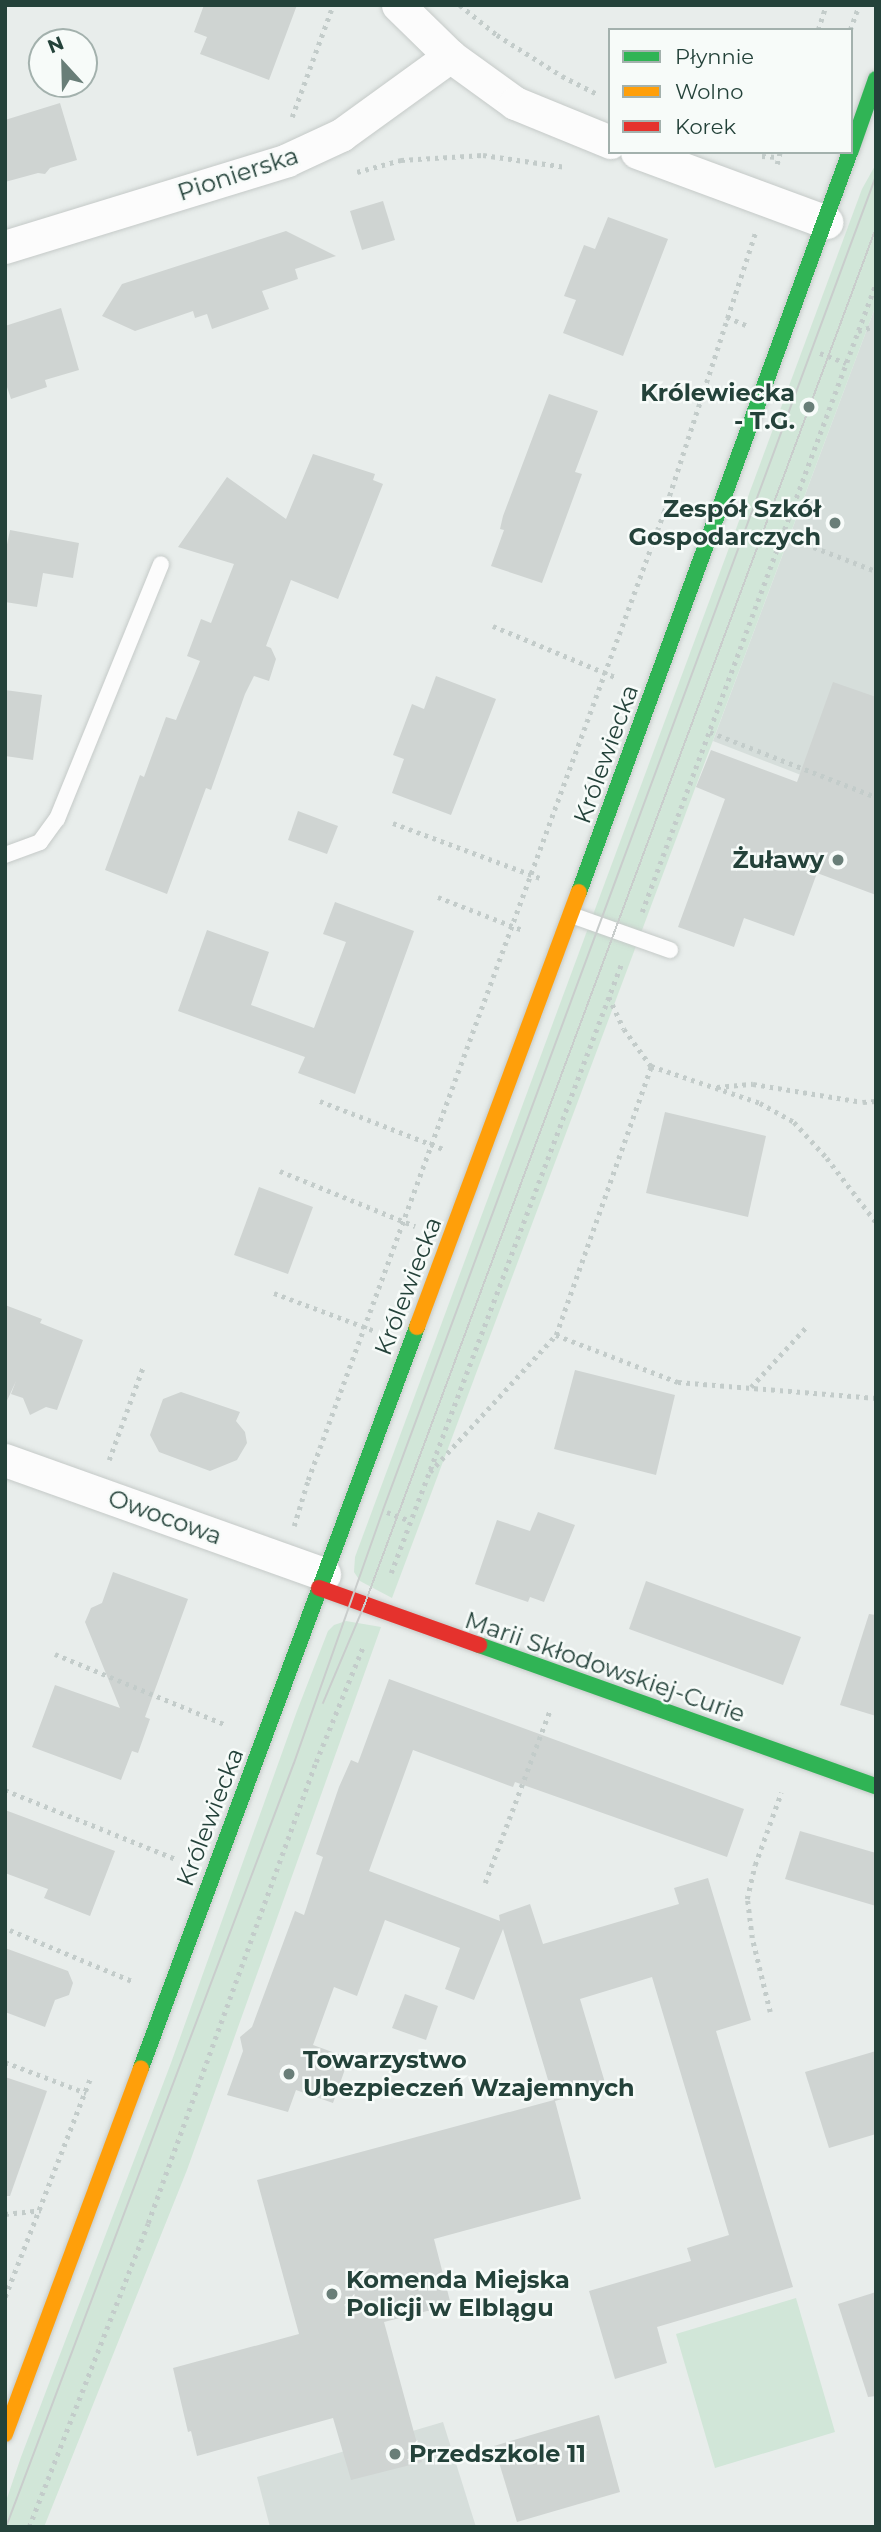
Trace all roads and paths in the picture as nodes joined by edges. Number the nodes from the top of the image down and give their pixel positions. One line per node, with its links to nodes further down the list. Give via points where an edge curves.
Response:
1 (332, 5): 11 (path)
2 (398, 5): 8 (street)
3 (460, 5): 9 (path, via 508,42)
4 (826, 5): 6 (path)
5 (859, 5): 7 (path)
6 (819, 28)
7 (851, 28)
8 (450, 56): 12 (street, via 515,103); 22 (street, Pionierska, via 341,135 288,160)
9 (598, 93)
10 (873, 93): 13 (main road, Królewiecka)
11 (289, 122)
12 (608, 141)
13 (853, 146)
14 (642, 154): 18 (street)
15 (850, 154): 19 (main road, Królewiecka)
16 (575, 169): 17 (path, via 483,155 401,160)
17 (348, 174)
18 (769, 200): 19 (street); 21 (path)
19 (826, 222): 31 (main road, Królewiecka)
20 (742, 229): 21 (path)
21 (754, 234): 30 (path, via 664,512)
22 (5, 247)
23 (876, 283): 25 (path)
24 (876, 326): 25 (path)
25 (858, 332): 26 (path)
26 (782, 536): 28 (path); 32 (path)
27 (161, 564): 37 (lane, via 58,819 40,842)
28 (876, 570)
29 (493, 626): 30 (path)
30 (605, 673): 31 (path); 38 (path)
31 (653, 693): 39 (main road, Królewiecka)
32 (710, 732): 33 (path); 35 (path)
33 (697, 765): 34 (path); 43 (path)
34 (704, 768)
35 (876, 797)
36 (393, 823): 38 (path)
37 (5, 855)
38 (531, 874): 39 (path); 42 (path)
39 (579, 893): 41 (main road, Królewiecka)
40 (438, 897): 42 (path)
41 (571, 915): 43 (lane); 44 (main road, Królewiecka)
42 (512, 926): 44 (path); 51 (path)
43 (632, 936): 45 (lane); 46 (path)
44 (561, 944): 52 (main road, Królewiecka)
45 (670, 950)
46 (609, 997): 47 (path, via 624,1030); 66 (path)
47 (651, 1066): 48 (path); 60 (path)
48 (714, 1087): 50 (path, via 753,1084); 55 (path, via 760,1103 794,1122)
49 (320, 1101): 51 (path)
50 (876, 1101)
51 (431, 1144): 52 (path); 54 (path)
52 (480, 1163): 56 (main road, Królewiecka)
53 (280, 1171): 54 (path)
54 (403, 1221): 56 (path); 59 (path)
55 (876, 1222)
56 (450, 1240): 61 (main road, Królewiecka)
57 (274, 1293): 59 (path)
58 (808, 1325): 63 (path)
59 (364, 1327): 61 (path); 68 (path, via 308,1480)
60 (556, 1335): 63 (path, via 678,1381); 66 (path)
61 (410, 1345): 69 (main road, Królewiecka)
62 (143, 1367): 67 (path)
63 (750, 1388): 64 (path)
64 (876, 1398)
65 (5, 1460): 67 (street, Owocowa)
66 (427, 1476): 70 (path)
67 (97, 1493): 68 (street, Owocowa)
68 (285, 1560): 69 (street, Owocowa)
69 (322, 1581): 70 (main road, Marii Skłodowskiej-Curie); 76 (main road, Królewiecka)
70 (376, 1611): 72 (main road, Marii Skłodowskiej-Curie); 99 (path, via 316,1762 148,2223)
71 (55, 1654): 74 (path)
72 (563, 1676): 77 (main road, Marii Skłodowskiej-Curie); 84 (path)
73 (228, 1712): 74 (path)
74 (224, 1724): 75 (path); 76 (path)
75 (219, 1736)
76 (262, 1740): 83 (main road, Królewiecka)
77 (794, 1758): 78 (main road, Marii Skłodowskiej-Curie); 90 (path, via 747,1899)
78 (876, 1786)
79 (5, 1790): 81 (path)
80 (178, 1846): 81 (path)
81 (173, 1858): 82 (path); 83 (path)
82 (169, 1870)
83 (212, 1874): 89 (main road, Królewiecka)
84 (485, 1883)
85 (10, 1930): 87 (path)
86 (132, 1967): 87 (path)
87 (128, 1979): 88 (path); 89 (path)
88 (123, 1992)
89 (167, 1996): 94 (main road, Królewiecka)
90 (770, 2012)
91 (5, 2062): 93 (path)
92 (95, 2068): 93 (path)
93 (85, 2093): 94 (path); 95 (path)
94 (125, 2108): 98 (main road, Królewiecka)
95 (41, 2210): 96 (path); 97 (path)
96 (5, 2214)
97 (5, 2297)
98 (5, 2434)
99 (29, 2527)

